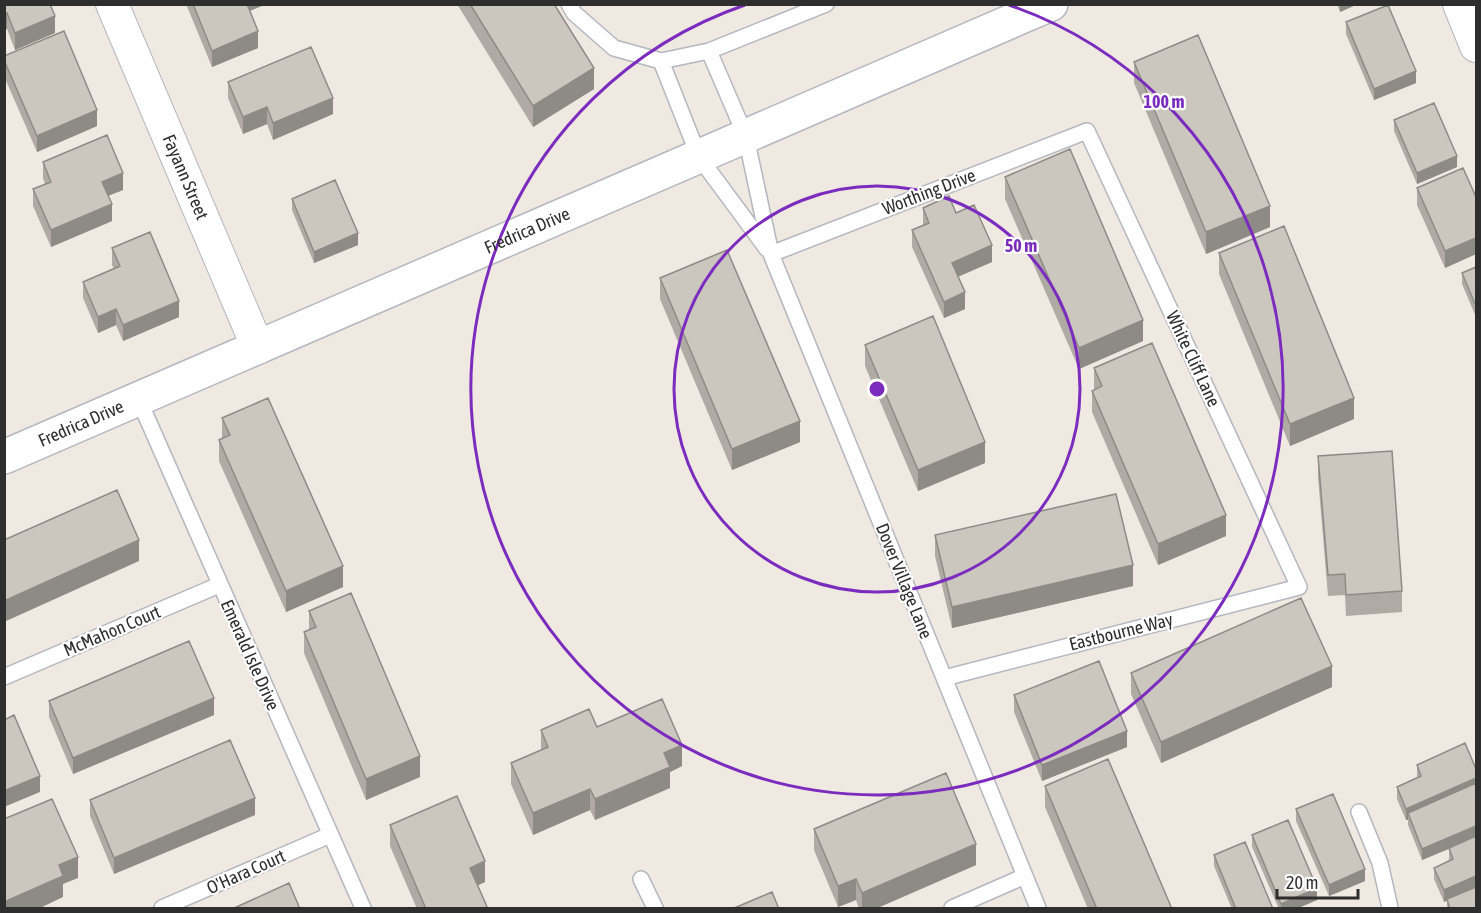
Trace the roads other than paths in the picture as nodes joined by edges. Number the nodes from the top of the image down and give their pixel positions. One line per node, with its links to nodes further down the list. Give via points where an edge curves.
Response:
1 (112, 4): 13 (street, Fayann Street)
2 (569, 4): 8 (lane, via 614,48)
3 (826, 4): 7 (lane)
4 (1051, 4): 10 (street, Fredrica Drive)
5 (1459, 4): 6 (street)
6 (1476, 46)
7 (709, 51): 8 (lane); 10 (lane, Dover Village Lane)
8 (661, 62): 11 (lane, Dover Village Lane)
9 (1087, 131): 12 (lane, Worthing Drive); 17 (lane, White Cliff Lane)
10 (746, 137): 11 (street, Fredrica Drive); 12 (lane, Dover Village Lane)
11 (699, 157): 12 (lane, Dover Village Lane); 13 (street, Fredrica Drive)
12 (771, 254): 19 (lane, Dover Village Lane)
13 (258, 348): 14 (street, Fredrica Drive)
14 (139, 400): 15 (street, Fredrica Drive); 16 (lane, Emerald Isle Drive)
15 (4, 457)
16 (219, 585): 18 (lane, McMahon Court); 21 (lane, Emerald Isle Drive)
17 (1299, 587): 19 (lane, Eastbourne Way)
18 (4, 677)
19 (944, 678): 22 (lane, Dover Village Lane)
20 (1359, 812): 29 (lane, via 1380,863)
21 (330, 835): 24 (lane, O'Hara Court); 25 (lane, Emerald Isle Drive)
22 (1025, 876): 27 (lane); 28 (lane, Dover Village Lane)
23 (641, 879): 26 (lane)
24 (162, 909)
25 (363, 909)
26 (654, 909)
27 (952, 909)
28 (1038, 909)
29 (1390, 909)

